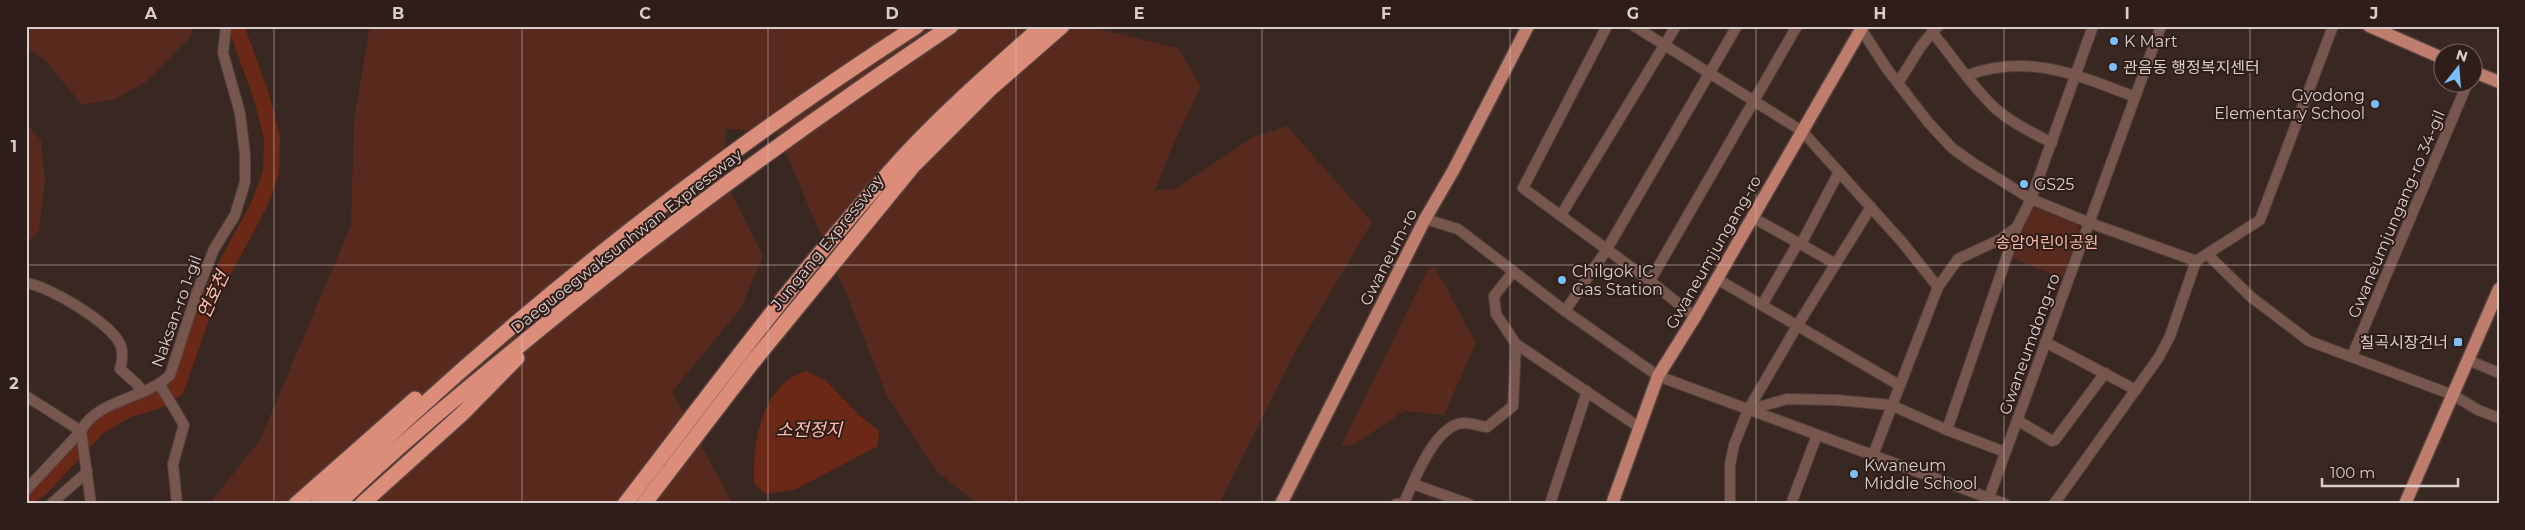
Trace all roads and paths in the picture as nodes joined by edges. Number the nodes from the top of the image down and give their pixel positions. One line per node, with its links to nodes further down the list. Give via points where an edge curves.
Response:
1 (917, 26): 44 (highway, Daeguoegwaksunhwan Expressway, via 750,142)
2 (951, 26): 51 (highway, Daeguoegwaksunhwan Expressway, via 755,162)
3 (1042, 26): 80 (highway, Jungang Expressway, via 973,87 902,158 812,264)
4 (1062, 26): 94 (highway, Jungang Expressway, via 991,88 912,166 752,363)
5 (1528, 26): 36 (main road, Gwaneum-ro)
6 (1607, 26): 34 (street, via 1523,188)
7 (1634, 26): 18 (street)
8 (1676, 26): 18 (street)
9 (1737, 26): 20 (street)
10 (1797, 26): 28 (street)
11 (2093, 26): 21 (street)
12 (2161, 26): 27 (street, Gwaneumdong-ro)
13 (2333, 26): 41 (street, via 2260,220)
14 (2369, 26): 19 (main road)
15 (226, 28): 64 (street, Naksan-ro 1-gil, via 223,53 240,112 245,182 235,215 214,249 196,292 176,364)
16 (1862, 28): 25 (street); 29 (main road, Gwaneumjungang-ro)
17 (1935, 29): 22 (street); 25 (street)
18 (1665, 44): 20 (street); 34 (street)
19 (2432, 54)
20 (1709, 72): 28 (street); 40 (street)
21 (2077, 74): 22 (street, via 2049,67 1994,66); 27 (street); 30 (street)
22 (1968, 75): 30 (street, via 1998,110 2021,127)
23 (2482, 75): 24 (main road)
24 (2499, 82)
25 (1898, 83): 32 (street, via 1952,148)
26 (2464, 92): 58 (street, Gwaneumjungang-ro 34-gil)
27 (2135, 97): 37 (street, Gwaneumdong-ro)
28 (1754, 101): 29 (street); 47 (street)
29 (1802, 131): 31 (street); 35 (main road, Gwaneumjungang-ro)
30 (2052, 143): 32 (street)
31 (1839, 172): 33 (street); 39 (street)
32 (2031, 199): 37 (street); 38 (street)
33 (1871, 207): 43 (street); 49 (street)
34 (1561, 215): 40 (street)
35 (1752, 217): 39 (street); 46 (main road, Gwaneumjungang-ro)
36 (1425, 219): 45 (street, via 1458,229); 95 (main road, Gwaneum-ro)
37 (2090, 223): 42 (street); 56 (street, Gwaneumdong-ro)
38 (2018, 227): 49 (street, via 2001,239 1958,259); 75 (street)
39 (1800, 243): 43 (street); 52 (street)
40 (1607, 249): 47 (street); 53 (street)
41 (2208, 255): 42 (street); 58 (street, via 2251,297 2309,341)
42 (2196, 261): 65 (street, via 2170,336)
43 (1836, 264): 55 (street)
44 (584, 266): 88 (highway, via 510,319); 89 (highway, Daeguoegwaksunhwan Expressway, via 457,375)
45 (1514, 272): 53 (street); 57 (street, via 1494,296 1496,314)
46 (1716, 279): 52 (street); 54 (main road, Gwaneumjungang-ro)
47 (1650, 281): 54 (street)
48 (26, 283): 67 (street, via 48,290 90,314 114,335 121,346 120,369)
49 (1938, 287): 63 (street)
50 (2499, 289): 59 (main road)
51 (572, 302): 90 (highway, Daeguoegwaksunhwan Expressway, via 466,390); 91 (highway, via 463,412)
52 (1762, 305): 55 (street)
53 (1565, 311): 62 (street)
54 (1695, 317): 62 (main road, Gwaneumjungang-ro)
55 (1797, 326): 63 (street); 71 (street)
56 (2045, 342): 60 (street); 73 (street, Gwaneumdong-ro)
57 (1516, 344): 66 (street); 82 (street, via 1513,406 1487,427 1463,423 1454,426 1435,442)
58 (2352, 356): 68 (street)
59 (2468, 360): 61 (street); 68 (main road)
60 (2105, 373): 65 (street); 73 (street, via 2055,440)
61 (2499, 373)
62 (1658, 376): 71 (street); 74 (main road, Gwaneumjungang-ro)
63 (1899, 385): 70 (street)
64 (161, 388): 67 (street, Naksan-ro 1-gil); 87 (street, via 184,425 173,464)
65 (2136, 390): 103 (street)
66 (1587, 391): 74 (street); 98 (street)
67 (142, 392): 76 (street, Naksan-ro 1-gil, via 110,406 85,422)
68 (2453, 394): 72 (street, via 2478,410); 104 (main road)
69 (26, 396): 76 (street)
70 (1891, 405): 71 (street, via 1787,399); 75 (street); 79 (street)
71 (1748, 410): 77 (street); 100 (street, via 1730,465)
72 (2499, 418)
73 (2017, 420): 78 (street, Gwaneumdong-ro)
74 (1640, 427): 99 (main road, Gwaneumjungang-ro)
75 (1947, 430): 78 (street)
76 (80, 431): 81 (street); 83 (street, Naksan-ro 1-gil)
77 (1817, 435): 79 (street); 101 (street)
78 (2005, 452): 84 (street, Gwaneumdong-ro)
79 (1873, 455): 84 (street)
80 (660, 459): 92 (highway); 93 (highway, Jungang Expressway)
81 (87, 472): 85 (street); 86 (street)
82 (1413, 484): 96 (street, via 1404,503); 97 (street)
83 (26, 490)
84 (1988, 501): 102 (street)
85 (51, 504)
86 (91, 504)
87 (176, 504)
88 (296, 504)
89 (318, 504)
90 (338, 504)
91 (362, 504)
92 (615, 504)
93 (625, 504)
94 (644, 504)
95 (1281, 504)
96 (1396, 504)
97 (1469, 504)
98 (1550, 504)
99 (1612, 504)
100 (1730, 504)
101 (1791, 504)
102 (2005, 504)
103 (2054, 504)
104 (2405, 504)

